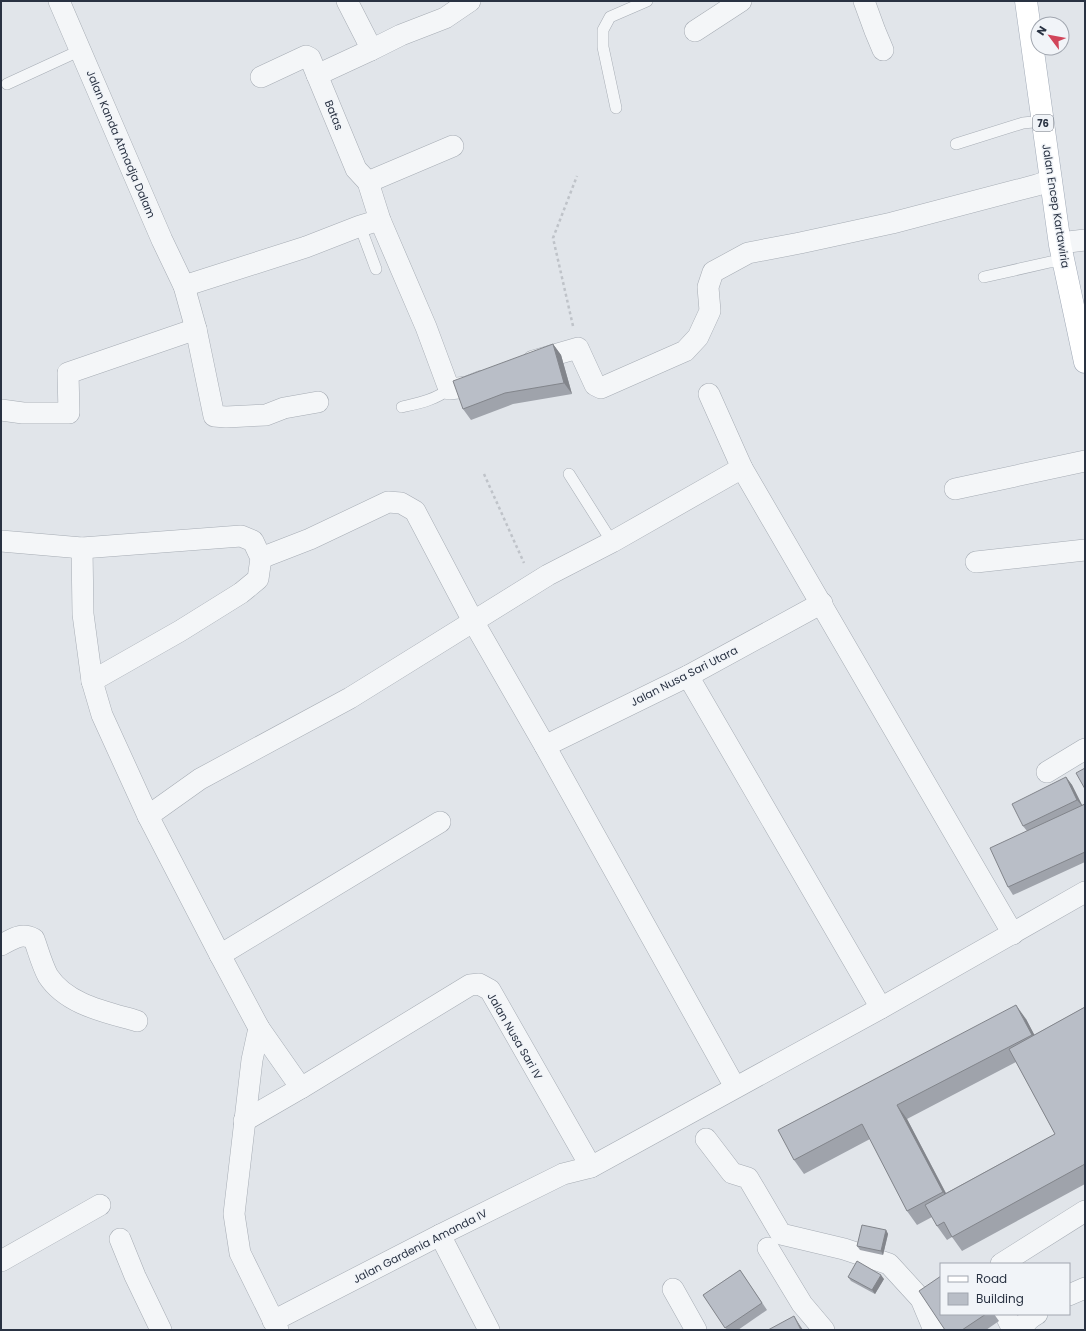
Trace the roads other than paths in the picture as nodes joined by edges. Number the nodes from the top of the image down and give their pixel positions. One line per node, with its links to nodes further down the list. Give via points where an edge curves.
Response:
1 (59, 1): 9 (street, Jalan Kanda Atmadja Dalam)
2 (347, 1): 10 (street)
3 (470, 1): 10 (street, via 445,18)
4 (647, 1): 15 (lane, via 610,17 603,30 603,47)
5 (741, 1): 8 (street)
6 (864, 1): 11 (street)
7 (1026, 1): 16 (main road, Jalan Encep Kartawiria / 76)
8 (695, 31)
9 (81, 50): 14 (lane); 27 (street, Jalan Kanda Atmadja Dalam)
10 (371, 50): 12 (street)
11 (883, 50)
12 (317, 75): 13 (street, Batas, via 310,58 306,56); 20 (street, Batas, via 356,169)
13 (261, 77)
14 (7, 84)
15 (616, 108)
16 (1043, 121): 17 (lane, via 1023,123); 19 (main road, Jalan Encep Kartawiria / 76)
17 (956, 144)
18 (453, 146): 20 (street)
19 (1052, 180): 24 (main road, Jalan Encep Kartawiria / 76); 30 (street, via 892,223 748,253 713,272 708,287 710,311 698,337 684,351 601,388 595,385 578,348 506,371 467,387)
20 (368, 182): 21 (street, Batas)
21 (380, 220): 22 (street); 30 (street, Batas, via 426,327)
22 (360, 226): 25 (lane); 27 (street, via 306,247)
23 (1085, 240): 24 (street)
24 (1062, 251): 26 (lane, via 1050,262); 29 (main road, Jalan Encep Kartawiria / 76)
25 (376, 269)
26 (984, 277)
27 (184, 286): 28 (street, Jalan Kanda Atmadja Dalam)
28 (196, 329): 32 (street, Jalan Kanda Atmadja Dalam, via 214,416 266,415 284,408); 34 (street, via 68,373 69,413 23,413)
29 (1085, 362)
30 (449, 389): 33 (lane, via 434,398)
31 (709, 394): 36 (street)
32 (318, 402)
33 (402, 407)
34 (1, 410)
35 (1085, 461): 38 (street)
36 (742, 468): 40 (street); 45 (street)
37 (569, 474): 40 (lane)
38 (955, 489)
39 (1, 541): 41 (street)
40 (612, 542): 46 (street, via 548,575)
41 (82, 548): 43 (street, via 241,536 253,541); 48 (street, via 83,614)
42 (1085, 550): 44 (street)
43 (261, 558): 46 (street, via 310,539 388,502 401,503 414,511); 48 (street, via 258,579 241,593)
44 (976, 562)
45 (822, 603): 47 (street, Jalan Nusa Sari Utara); 55 (street)
46 (473, 621): 49 (street); 52 (street, via 350,698 200,779)
47 (688, 676): 49 (street, Jalan Nusa Sari Utara); 58 (street)
48 (92, 681): 52 (street, via 102,715)
49 (545, 746): 61 (street)
50 (1085, 749): 51 (street)
51 (1047, 772)
52 (148, 816): 57 (street)
53 (440, 822): 57 (street)
54 (1085, 892): 55 (street, Jalan Gardenia Amanda IV)
55 (1013, 934): 58 (street, Jalan Gardenia Amanda IV)
56 (1, 945): 59 (street, via 21,935 34,938 47,974 68,996 90,1007)
57 (220, 955): 60 (street)
58 (881, 1008): 61 (street, Jalan Gardenia Amanda IV)
59 (137, 1021)
60 (259, 1028): 62 (street); 63 (street)
61 (735, 1087): 65 (street, Jalan Gardenia Amanda IV)
62 (301, 1088): 63 (street, Jalan Nusa Sari IV); 65 (street, Jalan Nusa Sari IV, via 470,985 479,984 490,990)
63 (244, 1121): 78 (street, via 234,1214 240,1253)
64 (706, 1139): 83 (street, via 732,1174 748,1178 781,1234 844,1249 889,1264 921,1299)
65 (591, 1167): 68 (street, Jalan Gardenia Amanda IV, via 568,1172)
66 (100, 1205): 71 (street)
67 (1085, 1211): 72 (street)
68 (440, 1235): 78 (street, Jalan Gardenia Amanda IV); 80 (street)
69 (120, 1239): 79 (street)
70 (768, 1248): 82 (street, via 802,1304)
71 (1, 1261)
72 (1003, 1263)
73 (1085, 1288): 75 (street)
74 (673, 1289): 81 (street)
75 (1070, 1295)
76 (1006, 1315): 84 (street)
77 (1036, 1315): 85 (street, via 1024,1324)
78 (276, 1325)
79 (153, 1327)
80 (489, 1330)
81 (696, 1330)
82 (824, 1330)
83 (934, 1330)
84 (1013, 1330)
85 (1023, 1330)

